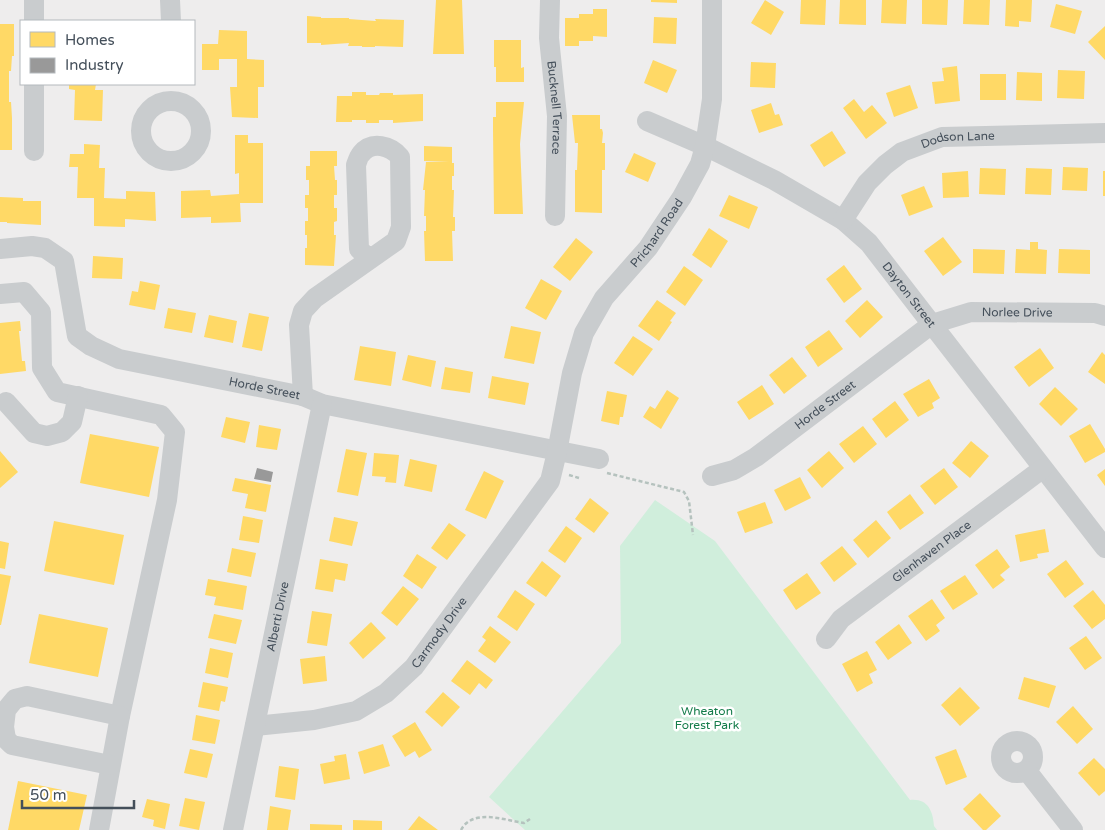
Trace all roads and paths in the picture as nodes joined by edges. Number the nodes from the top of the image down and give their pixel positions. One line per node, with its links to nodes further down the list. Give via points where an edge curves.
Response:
1 (34, 0): 5 (street)
2 (170, 0): 6 (street)
3 (550, 0): 12 (street, Bucknell Terrace, via 549,38 557,116)
4 (712, 0): 10 (street, Prichard Road, via 712,99)
5 (34, 20)
6 (171, 20)
7 (34, 85): 11 (street)
8 (647, 121): 10 (street, Dayton Street)
9 (1105, 133): 13 (street, Dodson Lane, via 942,137 902,152 885,164 867,183)
10 (705, 146): 13 (street, Dayton Street, via 774,180); 23 (street, Prichard Road, via 700,164 682,197 648,248 604,298 584,333 572,373)
11 (34, 151)
12 (555, 216)
13 (843, 220): 18 (street, Dayton Street, via 869,243)
14 (0, 249): 20 (street, Horde Street, via 45,248 64,261 77,336 91,346 119,359)
15 (373, 257): 15 (street, via 359,249 356,165 360,154 370,147 382,146 394,150 400,157 401,227 396,241); 20 (street, via 315,298 303,311 299,325)
16 (0, 294): 19 (street, via 24,292 40,312 42,368 58,392)
17 (1105, 316): 18 (street, Norlee Drive, via 1095,313 971,312)
18 (932, 324): 25 (street, Dayton Street); 27 (street, Horde Street, via 756,457 734,470)
19 (78, 396): 21 (street, via 72,422 62,432 47,436 34,433); 32 (street, via 160,415 175,432 167,500)
20 (303, 396): 22 (street, Horde Street)
21 (6, 402)
22 (322, 404): 23 (street, Horde Street); 33 (street, Alberti Drive)
23 (557, 452): 24 (street, Horde Street); 33 (street, Carmody Drive, via 550,481 414,666 386,693 356,711 314,720)
24 (601, 466): 29 (path, via 684,492 689,501)
25 (1042, 469): 30 (street, Dayton Street); 31 (street, Glenhaven Place, via 841,619)
26 (569, 475): 28 (path)
27 (712, 476)
28 (579, 478)
29 (694, 534)
30 (1105, 548)
31 (826, 639)
32 (120, 716): 34 (street); 34 (street, via 27,696 15,699 6,710 4,727 6,738 12,745)
33 (255, 726): 38 (street, Alberti Drive)
34 (110, 765): 37 (street)
35 (1027, 770): 40 (street)
36 (530, 819): 39 (path, via 524,823 480,817 465,823)
37 (99, 830)
38 (233, 830)
39 (461, 830)
40 (1073, 830)

